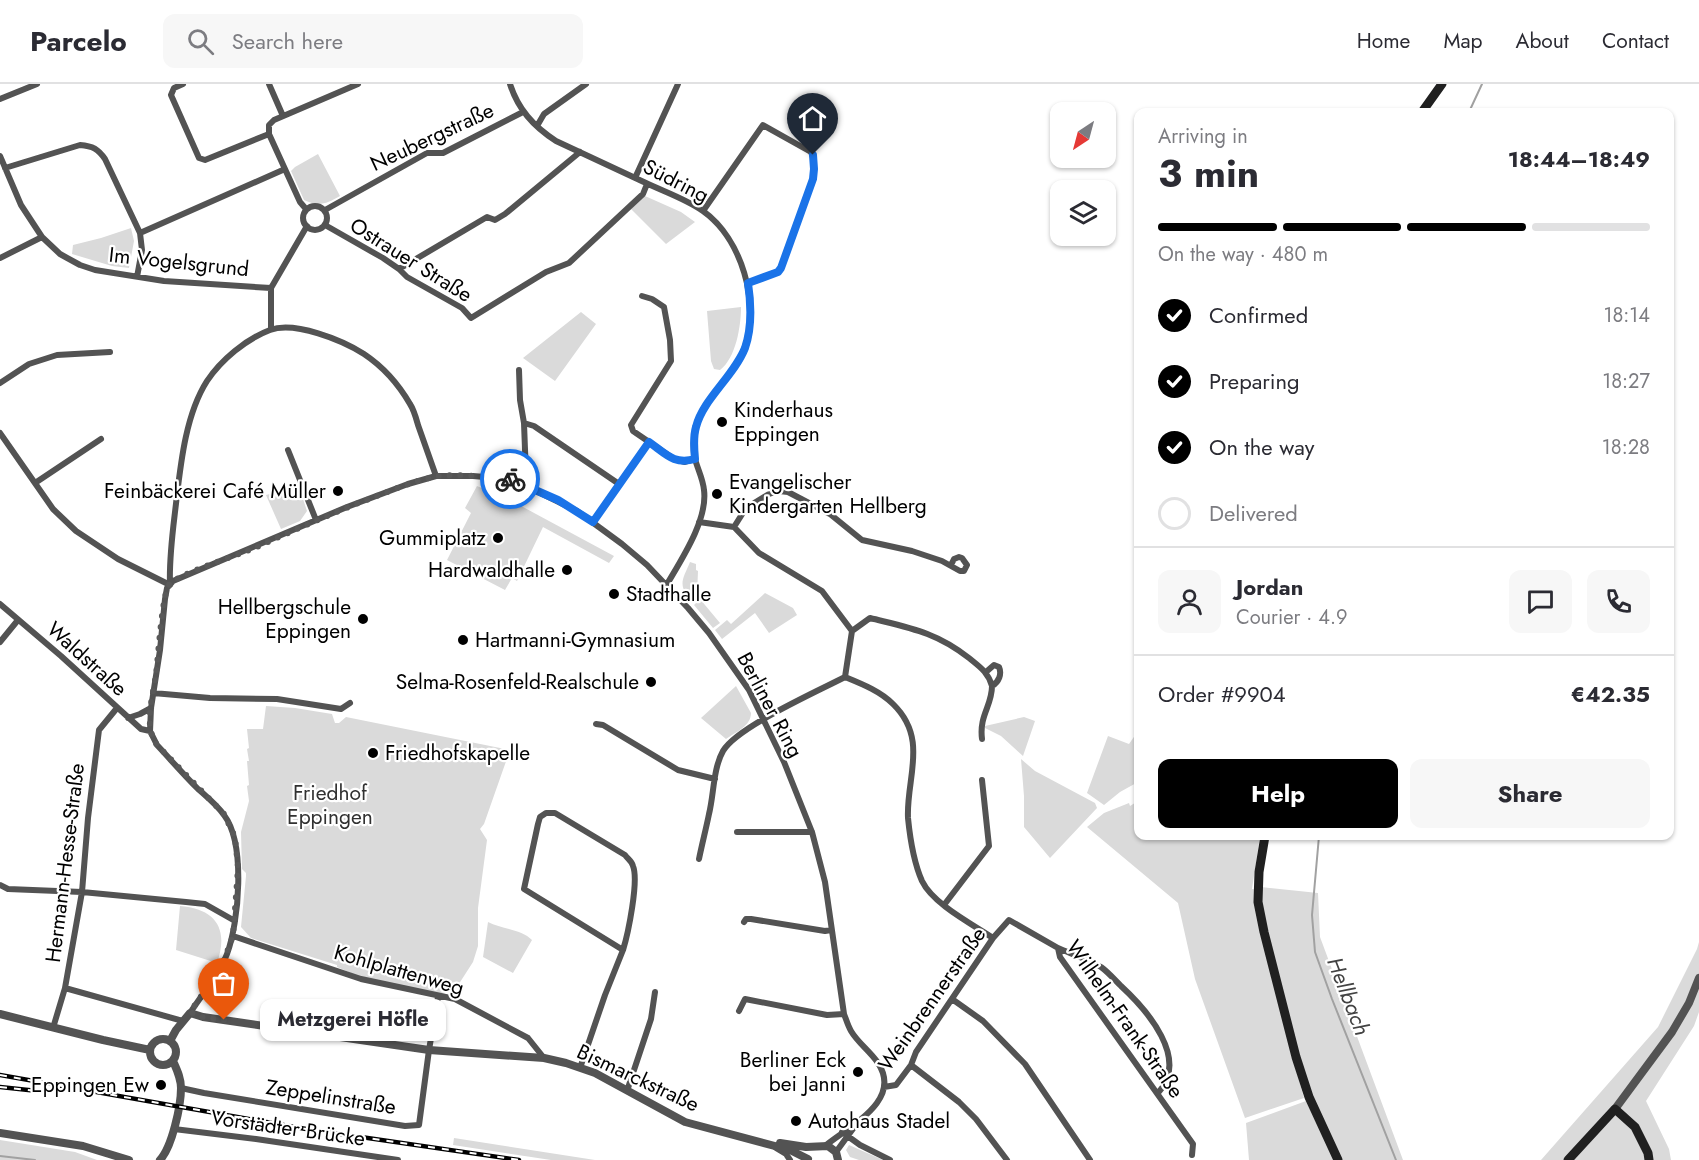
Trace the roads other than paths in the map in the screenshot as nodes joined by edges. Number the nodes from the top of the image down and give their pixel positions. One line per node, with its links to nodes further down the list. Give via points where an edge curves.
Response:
1 (37, 84): 9 (street)
2 (183, 84): 14 (street, via 174,88 171,95 199,158 205,160)
3 (269, 84): 12 (street)
4 (358, 84): 12 (street)
5 (510, 84): 11 (street, Südring)
6 (586, 84): 13 (street, via 544,114)
7 (678, 84): 19 (street)
8 (1442, 84): 10 (main road)
9 (0, 99)
10 (1425, 108)
11 (523, 112): 13 (street, Südring); 22 (street, Neubergstraße, via 443,153 427,153)
12 (283, 116): 14 (street, via 269,125)
13 (537, 126): 15 (street, Südring, via 555,141)
14 (269, 134): 18 (street)
15 (580, 152): 19 (street, Südring); 29 (street, via 505,214 495,220 487,217)
16 (0, 156): 17 (street, Im Vogelsgrund)
17 (5, 168): 26 (street, via 80,144 92,146 105,159); 27 (street, Im Vogelsgrund, via 21,205)
18 (285, 169): 21 (street); 26 (street)
19 (635, 178): 20 (street, Südring)
20 (647, 184): 23 (street, Südring); 29 (street, Ostrauer Straße, via 643,194 569,263 546,272 471,318 462,308 407,277)
21 (306, 209): 22 (street, via 316,205); 25 (street, via 303,218)
22 (325, 210): 24 (street)
23 (703, 211): 31 (street, Südring, via 732,245); 31 (street, via 763,124 811,152 813,179 781,268)
24 (325, 225): 25 (street, via 316,230); 29 (street, Ostrauer Straße)
25 (307, 226): 32 (street)
26 (140, 233): 30 (street, via 142,250)
27 (42, 237): 28 (street); 30 (street, Im Vogelsgrund, via 60,254 80,265)
28 (0, 258)
29 (399, 268)
30 (137, 278): 32 (street, Im Vogelsgrund)
31 (748, 283): 43 (street, Südring, via 750,305 745,347 700,416 694,440)
32 (271, 288): 34 (street)
33 (642, 296): 41 (street, via 664,308 670,340 671,361 631,425 633,432)
34 (271, 329): 44 (street, via 316,332 364,354 383,370 411,405); 53 (street, via 246,342 228,358 207,381 198,399 180,478)
35 (110, 352): 37 (street, via 57,356 29,364)
36 (519, 370): 38 (street)
37 (0, 383)
38 (524, 423): 46 (street); 47 (street)
39 (0, 433): 45 (street)
40 (101, 438): 45 (street)
41 (649, 442): 43 (street, via 674,459); 47 (street)
42 (288, 450): 48 (street)
43 (695, 459): 50 (street, Südring, via 705,498)
44 (436, 476): 46 (street, Berliner Ring, via 510,479); 48 (street, Berliner Ring)
45 (35, 483): 53 (street, via 76,531 118,559)
46 (524, 484): 49 (street, Berliner Ring)
47 (618, 484): 49 (street)
48 (316, 520): 53 (street, Berliner Ring, via 177,578)
49 (593, 522): 54 (street, Berliner Ring, via 639,558)
50 (699, 522): 51 (street); 54 (street, Südring)
51 (734, 527): 52 (street, via 746,508 769,494 788,492 830,513 862,540); 57 (street, via 759,553 822,591)
52 (951, 565)
53 (170, 585): 62 (street)
54 (666, 586): 67 (street, Berliner Ring, via 728,659)
55 (0, 604): 56 (street, Waldstraße)
56 (18, 620): 58 (street); 64 (street, Waldstraße)
57 (852, 631): 59 (street, via 870,618 921,630 963,653); 60 (street)
58 (0, 642)
59 (986, 672): 61 (street); 61 (street, via 994,665 999,667 1000,674)
60 (845, 677): 67 (street); 79 (street, via 875,690 905,720 915,757 908,818 914,854 922,882)
61 (992, 686): 70 (street, via 981,725)
62 (153, 693): 63 (street, via 277,699 341,709); 65 (street)
63 (350, 703)
64 (117, 708): 66 (street, Waldstraße); 78 (street, Hermann-Hesse-Straße, via 99,730)
65 (151, 708): 66 (street); 69 (street)
66 (128, 718): 69 (street, Waldstraße)
67 (764, 720): 71 (street, via 739,735 722,752); 74 (street, Berliner Ring)
68 (596, 724): 71 (street, via 678,770)
69 (150, 731): 81 (street, Waldstraße, via 157,745 224,814 235,837)
70 (982, 739)
71 (715, 779): 76 (street)
72 (982, 780): 79 (street, via 988,846)
73 (737, 832): 74 (street)
74 (812, 832): 83 (street, Berliner Ring, via 825,882)
75 (1264, 840): 128 (main road, via 1258,902 1263,932 1309,1097)
76 (699, 859)
77 (0, 885): 78 (street, via 8,889)
78 (82, 892): 81 (street, via 205,904); 89 (street, Hermann-Hesse-Straße)
79 (944, 905): 85 (street)
80 (1009, 920): 85 (street, Weinbrennerstraße); 86 (street, Wilhelm-Frank-Straße)
81 (235, 921): 84 (street, Waldstraße)
82 (744, 922): 83 (street, via 751,919)
83 (831, 930): 96 (street, Berliner Ring)
84 (233, 936): 91 (street, Kohlplattenweg, via 361,979); 94 (street, Waldstraße, via 221,968)
85 (993, 938): 92 (street, Weinbrennerstraße)
86 (1058, 948): 109 (street, Wilhelm-Frank-Straße, via 1060,957); 109 (street, via 1102,968 1149,1014 1164,1039 1168,1062 1165,1086)
87 (622, 950): 87 (street, via 628,932 633,863 555,813 546,813 538,824 524,889); 105 (street)
88 (1699, 978): 110 (street, via 1672,1032)
89 (65, 988): 97 (street); 98 (street, Hermann-Hesse-Straße)
90 (655, 992): 108 (street, via 651,1019)
91 (438, 997): 101 (street, Zeppelinstraße); 102 (street, Kohlplattenweg, via 455,999 528,1038)
92 (952, 999): 104 (street, Weinbrennerstraße); 127 (street, via 982,1021 1025,1064)
93 (738, 1011): 96 (street, via 745,999 827,1015)
94 (190, 1012): 97 (street); 101 (street, Bismarckstraße, via 202,1017)
95 (0, 1014): 98 (street)
96 (844, 1014): 106 (street, Berliner Ring, via 851,1031 882,1070)
97 (183, 1021): 99 (street)
98 (54, 1028): 100 (street)
99 (170, 1041): 100 (street, via 159,1040); 103 (street, via 176,1050)
100 (150, 1050): 103 (street, via 158,1064)
101 (429, 1050): 102 (street, Bismarckstraße); 107 (street, Zeppelinstraße, via 419,1125 405,1126)
102 (544, 1058): 105 (street, Bismarckstraße)
103 (173, 1061): 107 (street)
104 (911, 1065): 106 (street, Weinbrennerstraße, via 896,1085); 126 (street, via 959,1102)
105 (580, 1068): 108 (street, Bismarckstraße)
106 (884, 1087): 113 (street, Weinbrennerstraße, via 874,1108)
107 (181, 1088): 111 (street)
108 (627, 1091): 114 (street, Bismarckstraße, via 685,1122)
109 (1158, 1094): 118 (street, Wilhelm-Frank-Straße, via 1193,1144)
110 (1615, 1109): 129 (main road); 130 (main road, via 1635,1127)
111 (174, 1129): 122 (street, via 167,1152); 123 (street, Vorstädter Brücke)
112 (0, 1133): 121 (street, via 83,1146)
113 (844, 1134): 116 (street, Weinbrennerstraße); 119 (street, Weinbrennerstraße); 125 (street)
114 (749, 1139): 115 (street, Bismarckstraße); 117 (street, Bismarckstraße)
115 (773, 1146): 120 (street, Bismarckstraße); 124 (street)
116 (825, 1146): 117 (street, Bismarckstraße); 119 (street)
117 (816, 1147): 120 (street)
118 (1192, 1155)
119 (837, 1156)
120 (808, 1159)
121 (129, 1160)
122 (160, 1160)
123 (398, 1160)
124 (790, 1160)
125 (890, 1160)
126 (1007, 1160)
127 (1089, 1160)
128 (1338, 1160)
129 (1568, 1160)
130 (1648, 1160)

